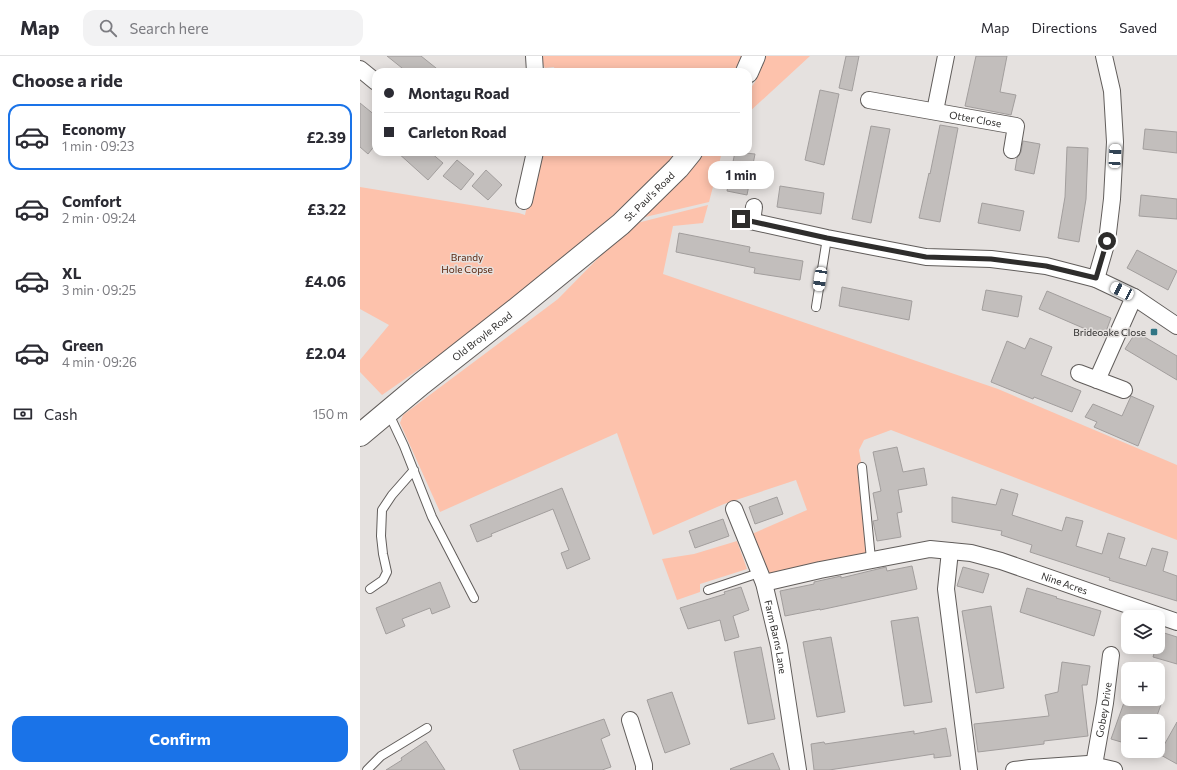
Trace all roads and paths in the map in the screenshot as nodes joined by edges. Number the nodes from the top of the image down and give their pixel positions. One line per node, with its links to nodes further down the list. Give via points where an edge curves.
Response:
1 (534, 56): 5 (street)
2 (754, 56): 6 (main road)
3 (946, 56): 10 (street)
4 (1104, 56): 18 (street, via 1112,91 1115,142 1107,241)
5 (536, 68)
6 (749, 68)
7 (360, 69): 8 (street)
8 (372, 79)
9 (869, 100): 10 (street, Otter Close)
10 (935, 111): 11 (street, Otter Close, via 1016,126)
11 (1012, 150)
12 (534, 156): 14 (street)
13 (688, 156): 16 (main road, St. Paul's Road)
14 (524, 201)
15 (749, 215): 17 (street)
16 (604, 238): 25 (main road, Old Broyle Road)
17 (827, 238): 18 (street, via 926,257 991,259 1046,266); 20 (lane)
18 (1096, 278): 19 (street)
19 (1134, 297): 21 (street); 23 (street)
20 (816, 307)
21 (1177, 326)
22 (1079, 373): 23 (street)
23 (1097, 380): 24 (street)
24 (1124, 390)
25 (387, 411): 26 (main road, Old Broyle Road); 28 (lane)
26 (360, 435)
27 (862, 467): 31 (lane)
28 (414, 470): 33 (lane, via 382,510 381,536 387,572 382,580); 35 (lane, via 432,517)
29 (734, 509): 32 (street, Farm Barns Lane)
30 (950, 551): 31 (street, Nine Acres, via 930,549); 36 (street, Nine Acres, via 1001,561); 44 (street, via 946,589)
31 (871, 559): 32 (street, Nine Acres, via 820,570)
32 (762, 578): 34 (lane); 43 (street, Farm Barns Lane, via 779,646)
33 (370, 589)
34 (708, 590)
35 (474, 598)
36 (1177, 622)
37 (1111, 655): 40 (street, Gobey Drive)
38 (630, 720): 42 (street)
39 (427, 728): 41 (lane, via 381,756)
40 (1094, 765): 45 (street); 46 (street)
41 (367, 770)
42 (644, 770)
43 (798, 770)
44 (969, 770)
45 (1014, 770)
46 (1114, 770)

